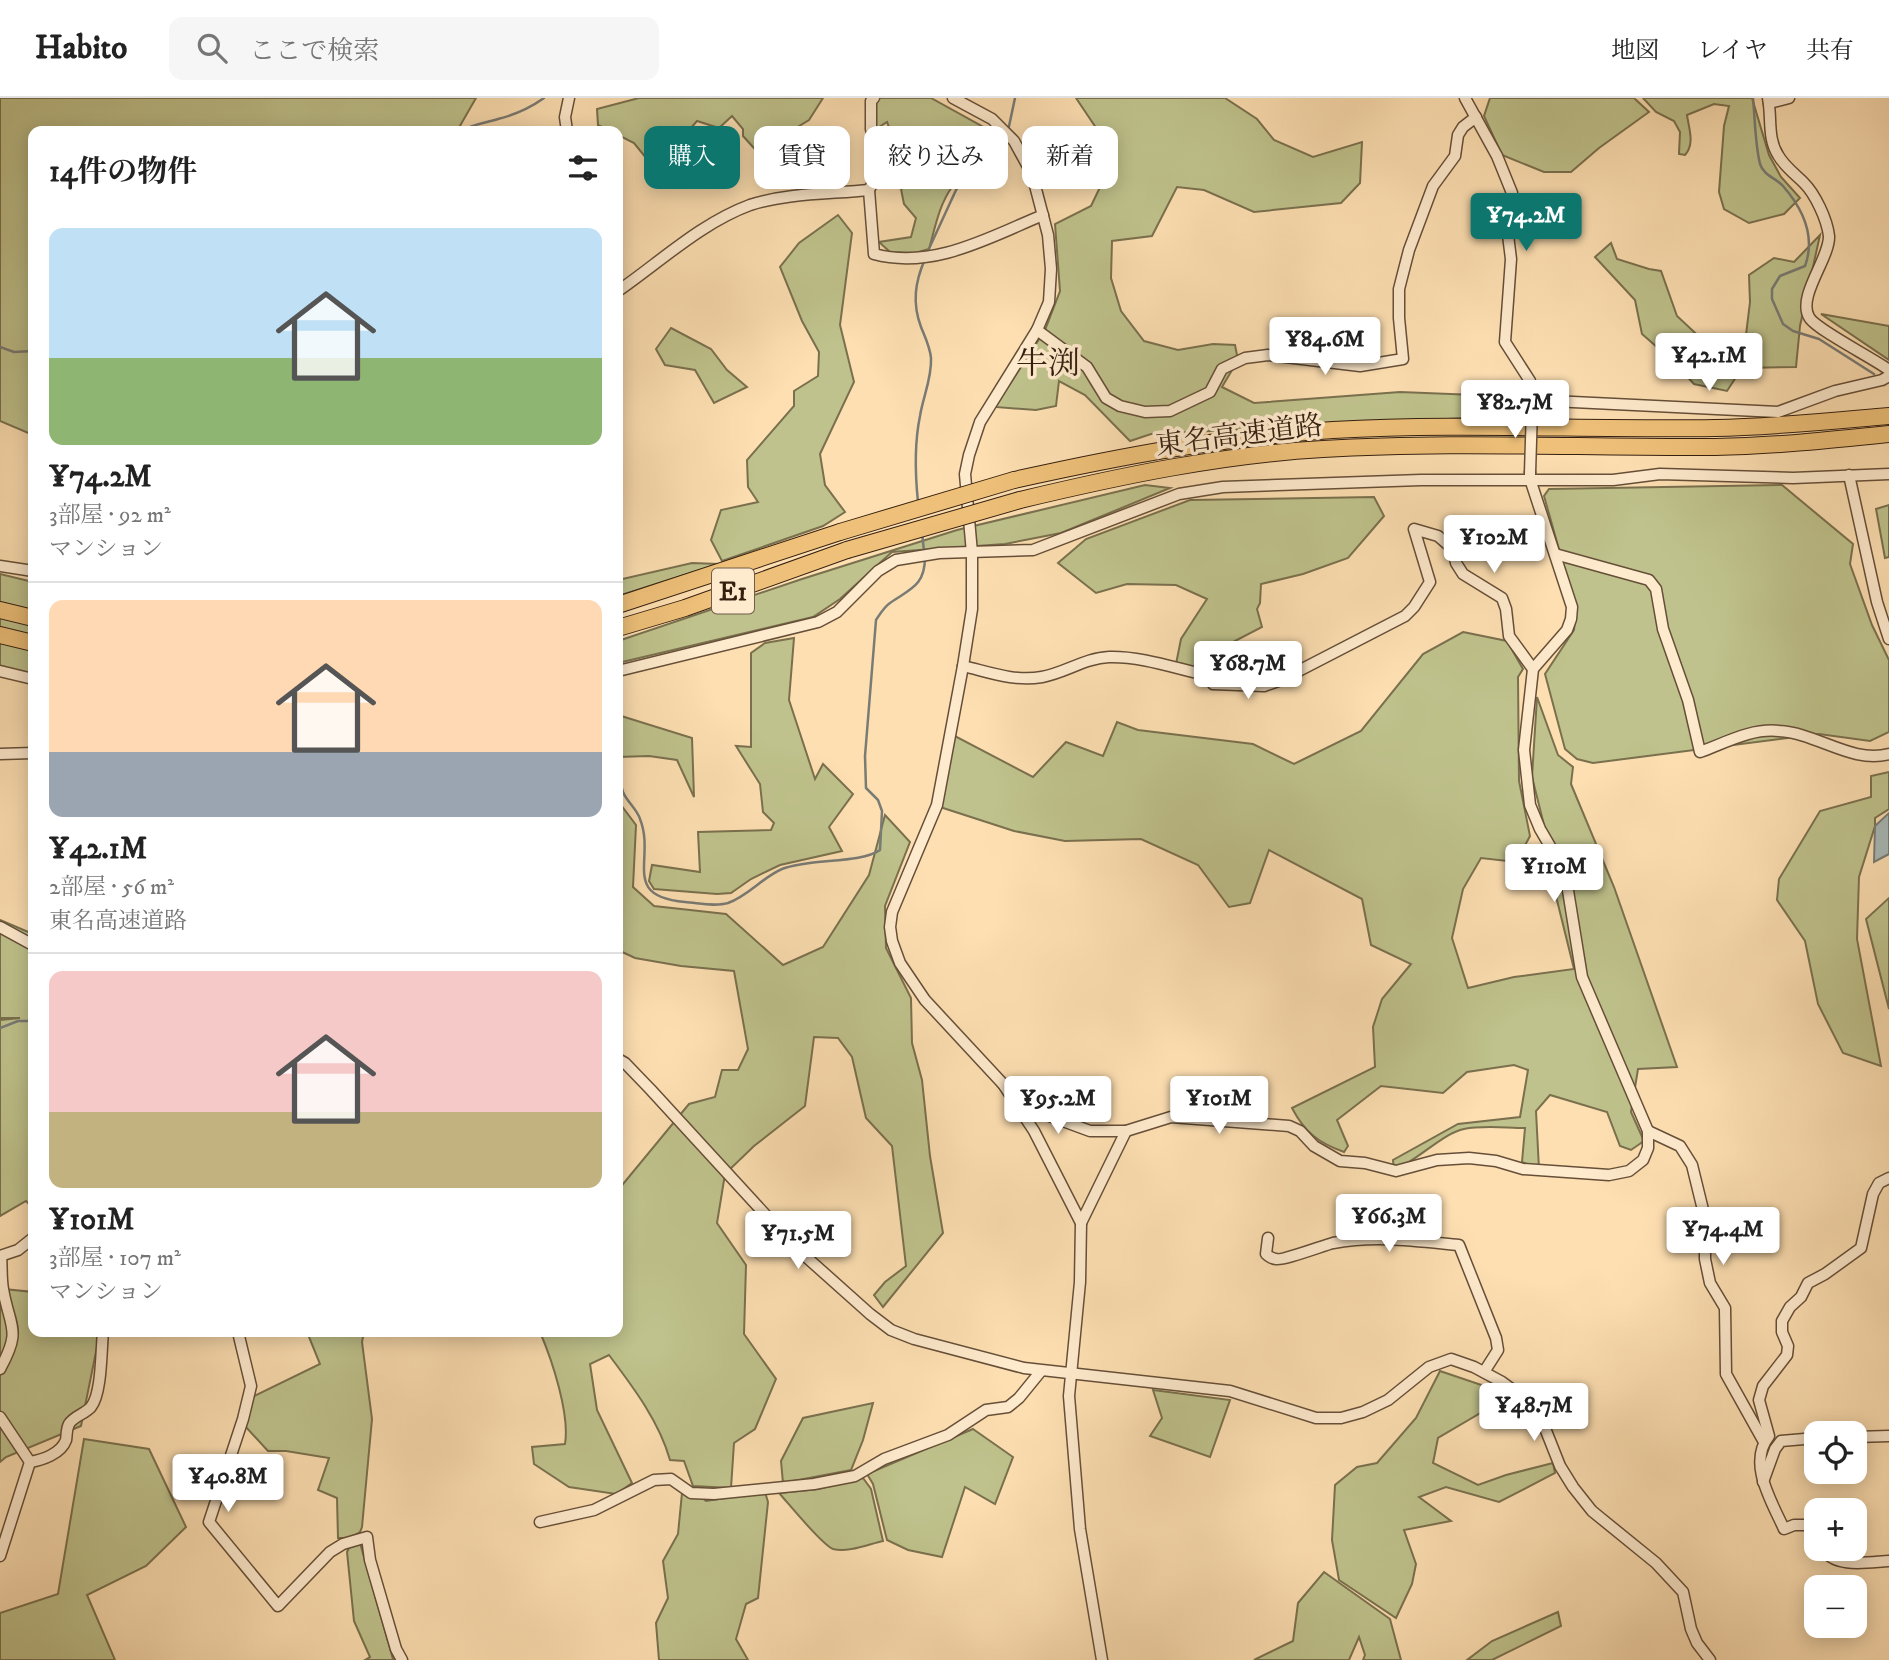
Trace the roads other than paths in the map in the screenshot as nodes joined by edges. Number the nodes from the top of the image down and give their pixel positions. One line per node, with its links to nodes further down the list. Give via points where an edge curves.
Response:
1 (569, 98): 8 (street)
2 (874, 98): 9 (street, via 871,129 881,160)
3 (953, 98): 10 (street, via 992,118 1014,141 1032,174)
4 (1465, 98): 7 (street)
5 (1789, 98): 6 (street)
6 (1769, 100): 13 (street, via 1770,138 1779,156 1807,186 1829,237 1807,303 1808,316 1818,327)
7 (1476, 117): 12 (street, via 1458,135 1455,156 1433,186 1409,250 1399,289 1403,359 1360,366 1268,355 1245,358 1222,369 1210,392 1170,411 1145,412 1106,398 1087,367); 15 (street, via 1512,192 1505,342 1530,381)
8 (566, 126)
9 (869, 190): 10 (street, via 874,254 885,257 948,254); 11 (street, via 770,200 735,211)
10 (1043, 215): 12 (street, via 1051,268 1049,302)
11 (623, 287)
12 (1037, 330): 21 (street, via 980,422 969,454 965,474)
13 (1889, 370)
14 (1889, 376): 15 (street, via 1779,412)
15 (1532, 404): 20 (street, bridge)
16 (1889, 416): 25 (highway, 東名高速道路 / E1, bridge, via 1715,428 1333,430 1192,444 1014,480)
17 (1889, 434): 28 (highway, 東名高速道路 / E1, bridge, via 1717,447 1320,449 1174,466 1020,500 848,550)
18 (1889, 474): 19 (street)
19 (1849, 475): 20 (street, via 1793,478 1690,473 1614,480); 30 (street)
20 (1530, 476): 21 (street, via 1200,489 1033,550); 22 (street)
21 (972, 553): 32 (street, via 972,609); 34 (street, via 896,560 818,622)
22 (1555, 554): 33 (street, via 1572,607 1571,619); 39 (street, via 1648,580 1656,589 1663,629 1700,752 1750,733 1778,730 1819,739 1853,754)
23 (0, 566): 24 (street)
24 (28, 569)
25 (623, 603)
26 (0, 610): 27 (highway)
27 (28, 617)
28 (623, 627)
29 (0, 635): 31 (highway)
30 (1889, 639)
31 (28, 642)
32 (963, 666): 33 (street, via 998,676 1043,677 1110,657 1210,676 1213,684 1264,686 1405,616 1414,607 1430,582 1414,529 1438,536 1452,549 1463,574 1502,598 1509,636); 43 (street, via 937,804 890,927 900,963 925,1000)
33 (1533, 669): 45 (street, via 1524,750 1530,805 1565,872 1582,977)
34 (623, 670)
35 (0, 671): 36 (street)
36 (28, 678)
37 (28, 753): 38 (street)
38 (0, 754)
39 (1889, 754)
40 (0, 927): 41 (street)
41 (28, 942)
42 (623, 1062): 54 (street, via 795,1247 891,1330)
43 (1003, 1084): 44 (street, via 1018,1086 1041,1113 1090,1131); 47 (street, via 1034,1131)
44 (1126, 1131): 45 (street, via 1171,1117 1289,1126 1340,1161 1396,1171 1469,1157 1523,1169 1609,1175 1629,1171 1643,1160); 47 (street)
45 (1648, 1131): 61 (street, via 1680,1146 1692,1165 1705,1218 1710,1283 1725,1308 1726,1374)
46 (1889, 1178): 61 (street, via 1873,1194 1861,1248 1808,1283 1782,1321 1787,1355 1763,1386 1759,1400 1769,1436)
47 (1081, 1223): 56 (street)
48 (1268, 1238): 55 (street, via 1266,1254 1283,1260 1309,1249 1363,1239 1459,1245 1498,1350)
49 (28, 1242): 50 (street)
50 (0, 1256): 53 (street, via 3,1289 14,1326 11,1350)
51 (103, 1337): 62 (street, via 97,1395 90,1409 75,1417 66,1442 53,1454)
52 (239, 1337): 69 (street, via 251,1386 209,1522 278,1606 330,1552 367,1537)
53 (0, 1369)
54 (1041, 1371): 56 (street); 64 (street, via 1008,1407 986,1410 948,1435 884,1459 855,1476 714,1494 691,1493 671,1479 654,1480 594,1510)
55 (1484, 1372): 56 (street, via 1451,1359 1429,1367 1388,1400 1363,1412 1316,1419 1230,1391); 71 (street, via 1524,1398 1541,1418 1560,1466 1592,1511 1656,1563 1683,1592 1691,1629)
56 (1070, 1374): 70 (street, via 1080,1529)
57 (0, 1417): 62 (street)
58 (1889, 1436): 59 (street)
59 (1867, 1437)
60 (1804, 1439): 63 (street, via 1781,1441)
61 (1764, 1443): 63 (street)
62 (30, 1462): 66 (street)
63 (1763, 1482): 65 (street, via 1784,1529)
64 (540, 1521)
65 (1804, 1525)
66 (0, 1556)
67 (1867, 1561): 68 (street)
68 (1889, 1561)
69 (402, 1660)
70 (1102, 1660)
71 (1710, 1660)

